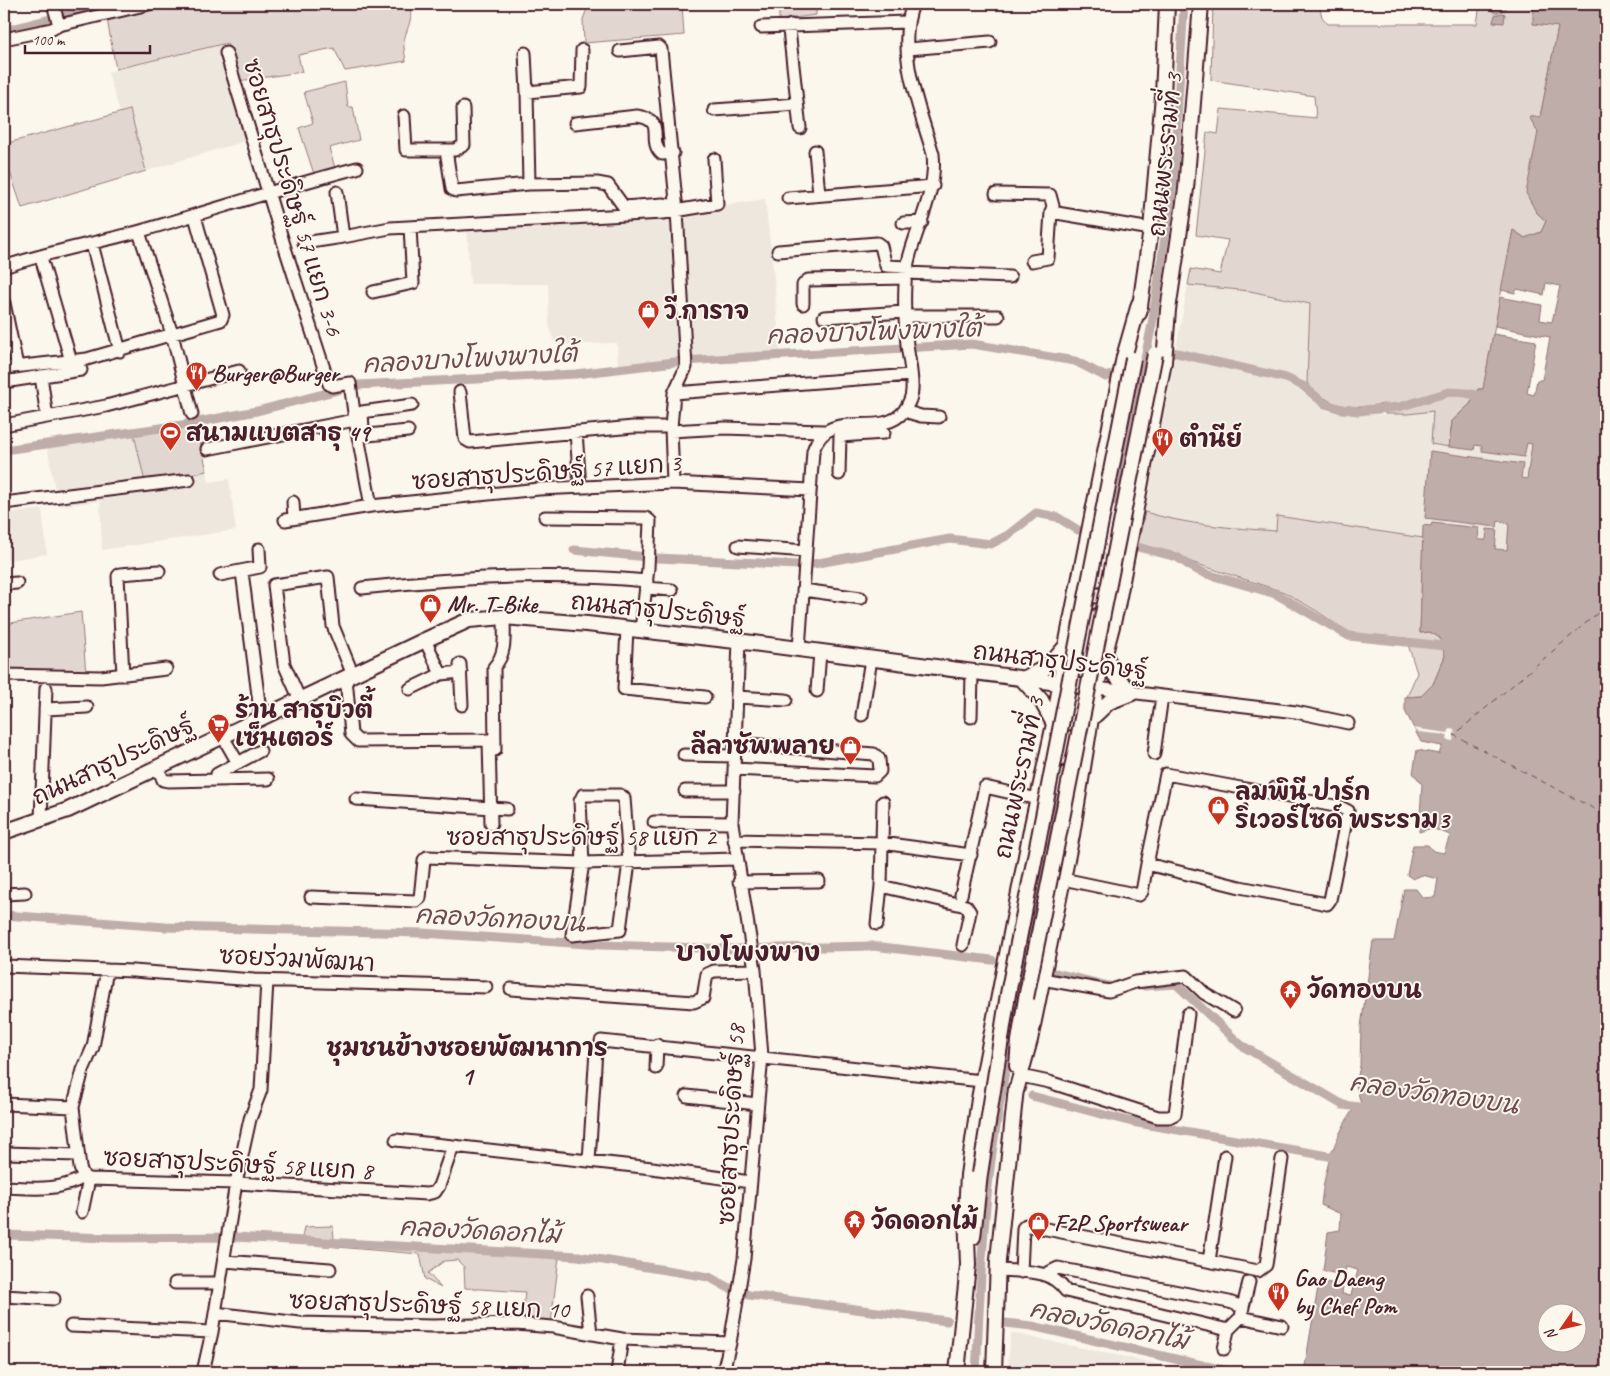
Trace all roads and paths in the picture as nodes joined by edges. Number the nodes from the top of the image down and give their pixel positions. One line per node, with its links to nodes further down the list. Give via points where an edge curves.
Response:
1 (53, 4): 7 (street)
2 (149, 4): 7 (street)
3 (913, 4): 6 (street)
4 (1167, 4): 42 (main road, ถนนพระรามที่ 3, via 1163,96)
5 (1201, 4): 61 (main road, ถนนพระรามที่ 3, via 1186,189)
6 (907, 22): 8 (street); 13 (street)
7 (59, 25): 10 (street)
8 (791, 25): 9 (street); 18 (street, via 788,30)
9 (761, 27)
10 (4, 39)
11 (990, 42): 13 (street)
12 (582, 50): 17 (street, via 581,87)
13 (908, 50): 30 (street, via 911,74 933,154)
14 (620, 51): 26 (street, via 661,49)
15 (226, 53): 31 (street, ซอยสาธุประดิษฐ์ 57 แยก 3-6)
16 (525, 53): 17 (street)
17 (527, 92): 29 (street)
18 (797, 104): 20 (street); 23 (street)
19 (464, 108): 24 (street, via 464,145)
20 (714, 110)
21 (404, 116): 24 (street, via 406,150)
22 (575, 123): 26 (street, via 637,116 647,118 654,123 658,151)
23 (800, 128)
24 (446, 150): 29 (street, via 449,182 456,191)
25 (815, 151): 33 (street)
26 (673, 153): 36 (street)
27 (714, 159): 36 (street, via 717,204)
28 (357, 168): 31 (street)
29 (529, 184): 36 (street, via 605,184 624,207 663,204)
30 (933, 186): 33 (street); 39 (street)
31 (269, 191): 50 (street, via 140,231); 79 (street, ซอยสาธุประดิษฐ์ 57 แยก 3-6, via 329,384 351,389)
32 (337, 192): 44 (street)
33 (818, 194): 35 (street)
34 (996, 194): 37 (street, via 1050,195)
35 (788, 198)
36 (677, 208): 41 (street); 73 (street, via 686,362)
37 (1051, 212): 42 (street); 49 (street, via 1048,258)
38 (196, 220): 59 (street, via 223,315 221,320)
39 (922, 222): 40 (street); 51 (street)
40 (903, 223)
41 (410, 227): 44 (street); 53 (street, via 413,284)
42 (1151, 229): 62 (main road, ถนนพระรามที่ 3)
43 (140, 235): 59 (street)
44 (343, 237): 45 (street)
45 (304, 244)
46 (93, 248): 60 (street)
47 (778, 251): 51 (street, via 877,244 881,246 886,266)
48 (42, 261): 63 (street)
49 (1032, 262)
50 (4, 267)
51 (907, 273): 52 (street); 55 (street, via 808,280 803,285); 56 (street)
52 (1010, 277)
53 (372, 292)
54 (4, 303): 64 (street)
55 (803, 304)
56 (905, 314): 57 (street); 58 (street); 68 (street)
57 (998, 316)
58 (824, 317)
59 (172, 334): 60 (street); 71 (street)
60 (120, 351): 63 (street)
61 (1161, 354): 108 (main road, ถนนพระรามที่ 3); 208 (main road, ถนนพระรามที่ 3, bridge, via 1026,998)
62 (1128, 358): 104 (main road, ถนนพระรามที่ 3, via 1117,392); 227 (main road, ถนนพระรามที่ 3, bridge, via 1008,994)
63 (71, 360): 64 (street)
64 (17, 366): 65 (street)
65 (4, 368)
66 (81, 370): 69 (street)
67 (239, 370): 71 (street)
68 (911, 375): 73 (street); 75 (street, via 912,391)
69 (41, 376): 70 (street); 77 (street)
70 (4, 382)
71 (186, 385): 76 (street); 77 (street)
72 (460, 392): 85 (street, via 465,439 470,442)
73 (674, 393): 81 (street)
74 (412, 404): 87 (street, via 362,412)
75 (904, 411): 78 (street); 84 (street, via 891,421)
76 (192, 414)
77 (48, 417): 80 (street)
78 (939, 417)
79 (355, 420): 87 (street, ซอยสาธุประดิษฐ์ 57 แยก 3-6); 88 (street)
80 (4, 424)
81 (671, 429): 83 (street); 85 (street, via 633,427); 91 (street)
82 (408, 431): 87 (street)
83 (824, 431): 84 (street); 93 (street, via 813,451)
84 (841, 431): 86 (street); 89 (street)
85 (576, 432): 92 (street)
86 (884, 432)
87 (361, 436): 96 (street, ซอยสาธุประดิษฐ์ 57 แยก 3-6)
88 (207, 449)
89 (839, 474)
90 (189, 480): 95 (street)
91 (673, 483): 92 (street, ซอยสาธุประดิษฐ์ 57 แยก 3); 93 (street, ซอยสาธุประดิษฐ์ 57 แยก 3)
92 (580, 487): 96 (street, ซอยสาธุประดิษฐ์ 57 แยก 3)
93 (810, 490): 100 (street)
94 (292, 502): 96 (street, ซอยสาธุประดิษฐ์ 57 แยก 3, via 290,519)
95 (4, 503)
96 (371, 506)
97 (545, 517): 107 (street, via 646,518 650,524)
98 (738, 546): 100 (street)
99 (259, 549): 102 (street, via 262,565)
100 (806, 551): 111 (street)
101 (159, 571): 127 (street, via 118,576)
102 (242, 572): 103 (street); 147 (street)
103 (220, 575)
104 (1080, 580): 108 (main road, via 1091,595 1104,596); 118 (main road, ถนนพระรามที่ 3)
105 (17, 583): 106 (street)
106 (4, 584)
107 (646, 584): 109 (street, via 597,576 487,576); 110 (street); 115 (street)
108 (1121, 586): 113 (main road, ถนนพระรามที่ 3)
109 (362, 588)
110 (672, 590)
111 (803, 590): 112 (street); 119 (street)
112 (861, 598)
113 (1117, 607): 121 (main road, ถนนพระรามที่ 3); 131 (main road, via 1094,620)
114 (504, 617): 115 (main road, ถนนสาธุประดิษฐ์); 116 (main road, ถนนสาธุประดิษฐ์, via 469,620); 162 (street, via 504,646 494,667)
115 (634, 629): 117 (main road, ถนนสาธุประดิษฐ์); 139 (street, via 624,695)
116 (424, 640): 124 (street); 128 (main road, ถนนสาธุประดิษฐ์)
117 (739, 641): 119 (main road, ถนนสาธุประดิษฐ์); 137 (street, ซอยสาธุประดิษฐ์ 58)
118 (1066, 646): 129 (main road, via 1049,666); 130 (main road, ถนนพระรามที่ 3)
119 (799, 649): 120 (main road, ถนนสาธุประดิษฐ์)
120 (820, 652): 122 (main road, ถนนสาธุประดิษฐ์); 135 (street)
121 (1104, 653): 133 (main road, ถนนพระรามที่ 3); 136 (main road, via 1115,675)
122 (871, 660): 125 (main road, ถนนสาธุประดิษฐ์); 145 (street)
123 (166, 669): 127 (street)
124 (441, 674): 134 (street); 142 (street, via 460,668)
125 (972, 674): 129 (main road, ถนนสาธุประดิษฐ์); 146 (street)
126 (4, 675): 127 (street)
127 (123, 675)
128 (349, 676): 140 (main road, ถนนสาธุประดิษฐ์); 140 (street, via 333,626 328,577 274,585 284,664); 170 (street, via 351,734 358,741 489,740)
129 (1023, 680): 130 (main road, ถนนสาธุประดิษฐ์); 150 (main road, via 1041,700)
130 (1061, 684): 131 (main road, ถนนสาธุประดิษฐ์); 150 (main road, ถนนพระรามที่ 3)
131 (1082, 687): 133 (main road, ถนนสาธุประดิษฐ์); 158 (main road, via 1070,752 1061,760)
132 (46, 688): 144 (street)
133 (1096, 688): 136 (street, ถนนสาธุประดิษฐ์); 148 (main road, ถนนพระรามที่ 3)
134 (410, 689)
135 (817, 691)
136 (1132, 693): 138 (street, ถนนสาธุประดิษฐ์); 148 (main road, via 1109,702)
137 (737, 696): 141 (street); 152 (street, ซอยสาธุประดิษฐ์ 58)
138 (1162, 696): 149 (street, ถนนสาธุประดิษฐ์, via 1296,712); 154 (street)
139 (705, 697)
140 (300, 700): 147 (main road, ถนนสาธุประดิษฐ์)
141 (786, 700)
142 (462, 705)
143 (87, 707): 144 (street)
144 (45, 708): 172 (street)
145 (862, 715)
146 (971, 717)
147 (262, 718): 151 (main road, ถนนสาธุประดิษฐ์)
148 (1091, 719): 169 (main road, ถนนพระรามที่ 3)
149 (1348, 723)
150 (1054, 724): 158 (main road, ถนนพระรามที่ 3)
151 (222, 736): 157 (street); 159 (main road, ถนนสาธุประดิษฐ์)
152 (735, 743): 156 (street, ซอยสาธุประดิษฐ์ 58); 160 (street, via 874,754 880,766 874,776)
153 (260, 751): 157 (street)
154 (1154, 754)
155 (684, 755): 156 (street)
156 (734, 756): 160 (street, ซอยสาธุประดิษฐ์ 58)
157 (238, 763): 161 (street)
158 (1045, 765): 166 (main road, ถนนพระรามที่ 3)
159 (158, 767): 163 (street, via 163,780 169,781); 172 (main road, ถนนสาธุประดิษฐ์)
160 (734, 769): 164 (street, ซอยสาธุประดิษฐ์ 58)
161 (217, 774)
162 (495, 774)
163 (268, 779)
164 (734, 791): 165 (street); 174 (street, ซอยสาธุประดิษฐ์ 58)
165 (685, 792)
166 (1038, 797): 169 (main road, via 1053,787 1065,789); 179 (street, via 985,787); 207 (main road, ถนนพระรามที่ 3)
167 (356, 799): 170 (street)
168 (883, 802): 178 (street)
169 (1078, 802): 184 (main road, ถนนพระรามที่ 3)
170 (490, 808): 171 (street); 175 (street)
171 (507, 810)
172 (41, 820): 176 (main road, ถนนสาธุประดิษฐ์)
173 (654, 822): 174 (street)
174 (732, 823): 177 (street, ซอยสาธุประดิษฐ์ 58)
175 (491, 824)
176 (4, 832)
177 (734, 840): 178 (street); 180 (street, ซอยสาธุประดิษฐ์ 58)
178 (882, 843): 179 (street); 187 (street)
179 (971, 855): 190 (street)
180 (737, 859): 181 (street, ซอยสาธุประดิษฐ์ 58 แยก 2); 186 (street, ซอยสาธุประดิษฐ์ 58)
181 (629, 862): 182 (street, ซอยสาธุประดิษฐ์ 58 แยก 2); 182 (street, via 624,798 620,795 583,795 580,801); 182 (street, via 620,930 572,934)
182 (583, 863): 191 (street, ซอยสาธุประดิษฐ์ 58 แยก 2, via 427,857 420,898 416,901)
183 (1147, 864): 183 (street, via 1166,774 1274,791 1348,811 1327,904); 184 (street, via 1139,895)
184 (1063, 879): 197 (main road, ถนนพระรามที่ 3)
185 (819, 881): 186 (street)
186 (740, 882): 196 (street, ซอยสาธุประดิษฐ์ 58)
187 (881, 886): 192 (street); 193 (street, via 966,906 970,912)
188 (25, 893): 189 (street)
189 (4, 894)
190 (961, 895)
191 (311, 897)
192 (877, 924)
193 (963, 945)
194 (4, 966): 195 (street, ซอยร่วมพัฒนา)
195 (107, 970): 198 (street, ซอยร่วมพัฒนา); 212 (street, ซอยสาธุประดิษฐ์ 58 แยก 8, via 93,1047)
196 (754, 970): 200 (street, via 707,974 703,998 694,1002); 204 (street, ซอยสาธุประดิษฐ์ 58)
197 (1042, 979): 201 (street, via 1109,991 1141,980 1186,976 1204,993); 206 (main road, ถนนพระรามที่ 3)
198 (267, 980): 199 (street, ซอยร่วมพัฒนา); 222 (street, via 260,1090)
199 (486, 987)
200 (511, 988)
201 (1234, 1011)
202 (1188, 1014): 206 (street, via 1174,1114 1169,1117 1158,1117)
203 (657, 1045): 204 (street); 205 (street); 219 (street, via 599,1045)
204 (762, 1056): 207 (street); 211 (street, ซอยสาธุประดิษฐ์ 58)
205 (656, 1068)
206 (1021, 1076): 208 (main road, ถนนพระรามที่ 3)
207 (982, 1081): 227 (main road, ถนนพระรามที่ 3, via 968,1175)
208 (1015, 1095): 229 (main road, ถนนพระรามที่ 3)
209 (688, 1096): 211 (street)
210 (4, 1104): 212 (street)
211 (757, 1104): 221 (street, ซอยสาธุประดิษฐ์ 58)
212 (73, 1107): 216 (street, ซอยสาธุประดิษฐ์ 58 แยก 8)
213 (396, 1140): 214 (street, ซอยสาธุประดิษฐ์ 58 แยก 8)
214 (453, 1146): 219 (street, ซอยสาธุประดิษฐ์ 58 แยก 8); 222 (street, ซอยสาธุประดิษฐ์ 58 แยก 8, via 435,1192 427,1194)
215 (4, 1153): 216 (street)
216 (78, 1155): 220 (street, ซอยสาธุประดิษฐ์ 58 แยก 8)
217 (1225, 1156): 226 (street)
218 (1282, 1159): 226 (street, via 1263,1269)
219 (589, 1161): 221 (street, ซอยสาธุประดิษฐ์ 58 แยก 8)
220 (86, 1178): 222 (street, ซอยสาธุประดิษฐ์ 58 แยก 8); 223 (street, via 43,1189); 224 (street)
221 (750, 1182): 246 (street, ซอยสาธุประดิษฐ์ 58, via 739,1292)
222 (236, 1183): 225 (street)
223 (4, 1187)
224 (82, 1212)
225 (224, 1261): 228 (street); 234 (street)
226 (1209, 1261): 230 (street, via 1026,1225 1023,1228)
227 (968, 1265): 251 (main road, ถนนพระรามที่ 3)
228 (330, 1269)
229 (998, 1270): 230 (street); 252 (main road, ถนนพระรามที่ 3)
230 (1021, 1272): 231 (street)
231 (1046, 1274): 238 (street, via 1058,1268); 242 (street, via 1066,1291)
232 (1249, 1282): 238 (street)
233 (175, 1283): 234 (street)
234 (220, 1283): 239 (street)
235 (4, 1296): 237 (street)
236 (588, 1296): 244 (street)
237 (54, 1299)
238 (1242, 1312): 241 (street); 242 (street)
239 (216, 1313): 243 (street); 244 (street, ซอยสาธุประดิษฐ์ 58 แยก 10, via 300,1323 516,1324)
240 (71, 1326): 243 (street)
241 (1282, 1326)
242 (1228, 1330): 247 (street)
243 (212, 1332): 248 (street)
244 (591, 1334): 245 (street, ซอยสาธุประดิษฐ์ 58 แยก 10)
245 (622, 1339): 246 (street, ซอยสาธุประดิษฐ์ 58 แยก 10); 249 (street)
246 (730, 1343): 250 (street, ซอยสาธุประดิษฐ์ 58)
247 (1224, 1349)
248 (203, 1372)
249 (617, 1372)
250 (723, 1372)
251 (957, 1372)
252 (994, 1372)

